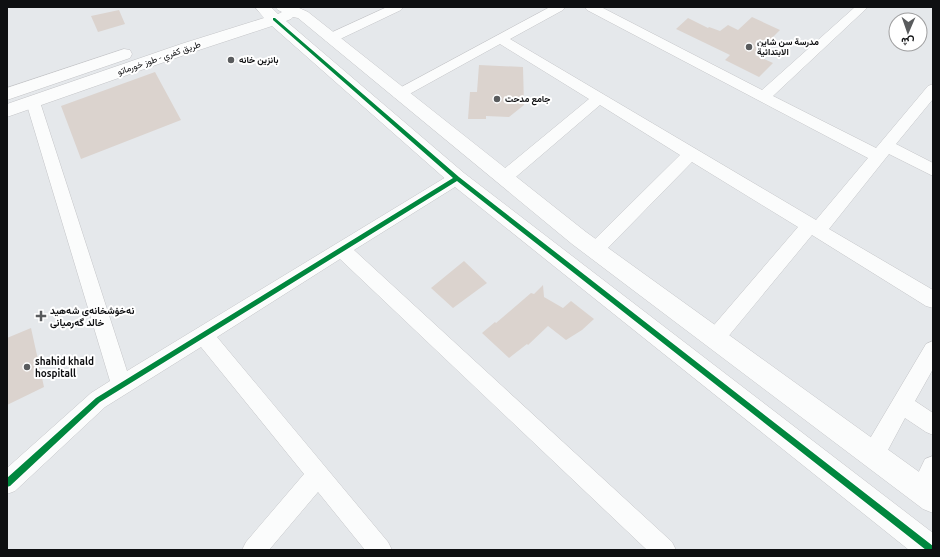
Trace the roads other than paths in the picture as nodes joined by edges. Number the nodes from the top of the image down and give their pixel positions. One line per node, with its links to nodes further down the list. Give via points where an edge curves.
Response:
1 (397, 7): 6 (street)
2 (558, 7): 7 (street)
3 (591, 7): 11 (street)
4 (862, 7): 11 (street)
5 (272, 10): 6 (street); 9 (street, طريق كفري - طوز خورماتو); 13 (street, طريق كفري - طوز خورماتو); 18 (street)
6 (331, 38): 10 (street)
7 (501, 38): 10 (street); 12 (street)
8 (933, 89): 15 (street)
9 (7, 94)
10 (399, 94): 19 (street)
11 (764, 96): 15 (street)
12 (599, 98): 16 (street); 19 (street)
13 (33, 102): 14 (street, طريق كفري - طوز خورماتو); 27 (street)
14 (7, 111)
15 (882, 151): 17 (street); 20 (street)
16 (691, 154): 20 (street); 22 (street)
17 (933, 170)
18 (457, 178): 21 (street); 30 (street)
19 (504, 178): 22 (street)
20 (814, 228): 23 (street); 25 (street)
21 (342, 250): 24 (street); 39 (street)
22 (594, 250): 25 (street)
23 (933, 300)
24 (203, 334): 27 (street); 34 (street)
25 (715, 338): 28 (street)
26 (933, 350): 29 (street)
27 (122, 386): 35 (street, via 98,400)
28 (779, 387): 30 (street); 32 (street)
29 (902, 404): 31 (street); 32 (street)
30 (761, 415): 40 (street)
31 (933, 425)
32 (873, 455): 36 (street)
33 (933, 467): 36 (street)
34 (319, 474): 37 (street); 38 (street)
35 (7, 483)
36 (927, 495)
37 (254, 550)
38 (380, 550)
39 (664, 550)
40 (932, 550)

